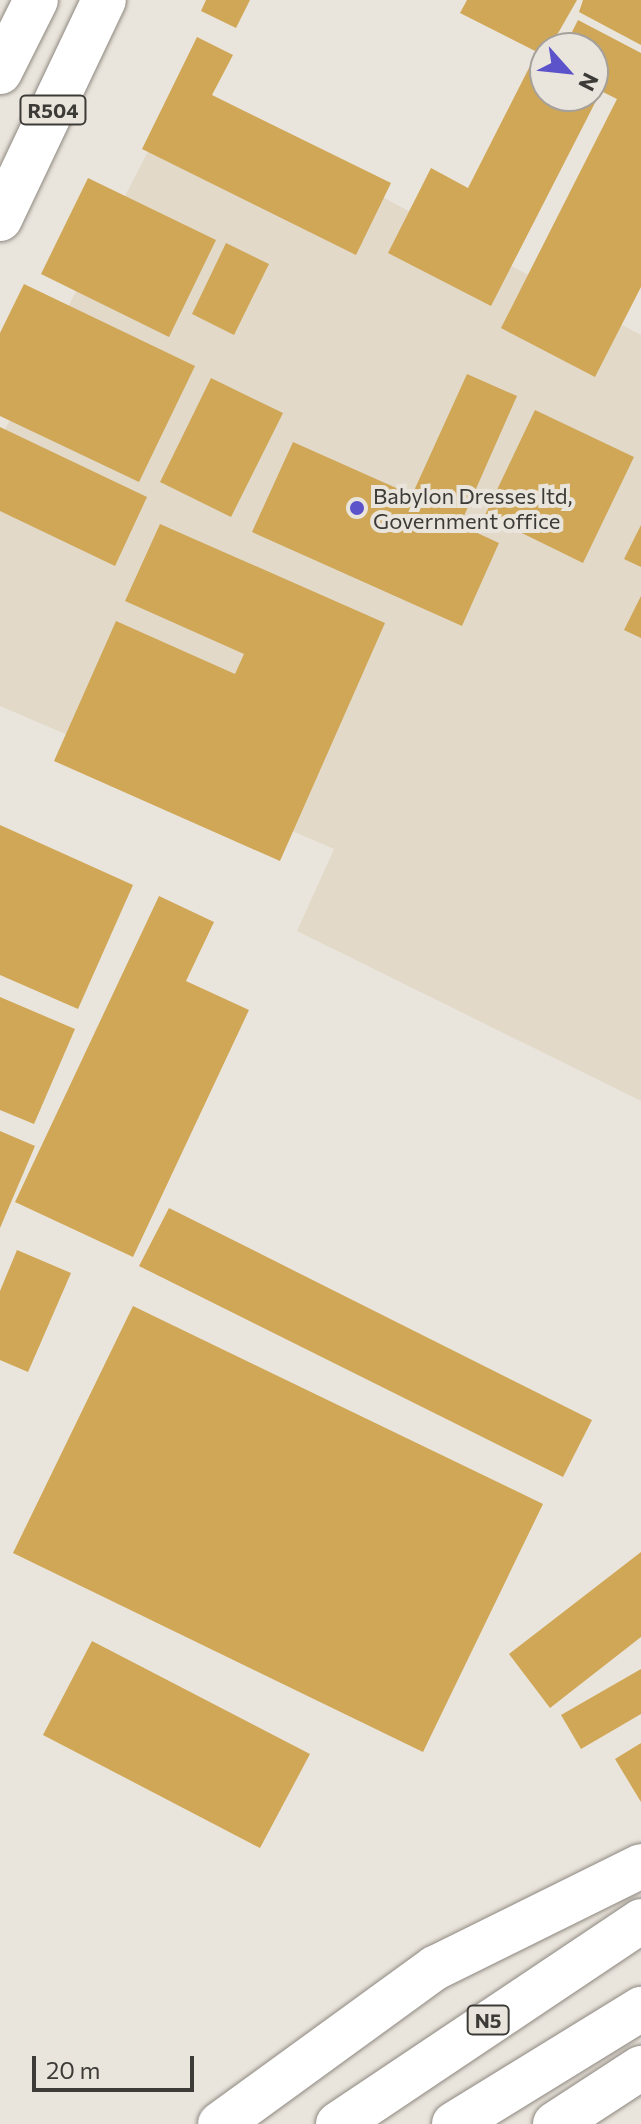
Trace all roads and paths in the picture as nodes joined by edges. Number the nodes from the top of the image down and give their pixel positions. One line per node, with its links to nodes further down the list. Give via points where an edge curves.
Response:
1 (36, 0): 3 (main road, R504)
2 (104, 0): 4 (main road, R504)
3 (0, 72)
4 (0, 219)
5 (641, 1866): 9 (main road, via 435,1968)
6 (641, 1921): 10 (main road, N5)
7 (641, 2009): 11 (main road)
8 (641, 2068): 12 (main road)
9 (220, 2124)
10 (338, 2124)
11 (454, 2124)
12 (555, 2124)

